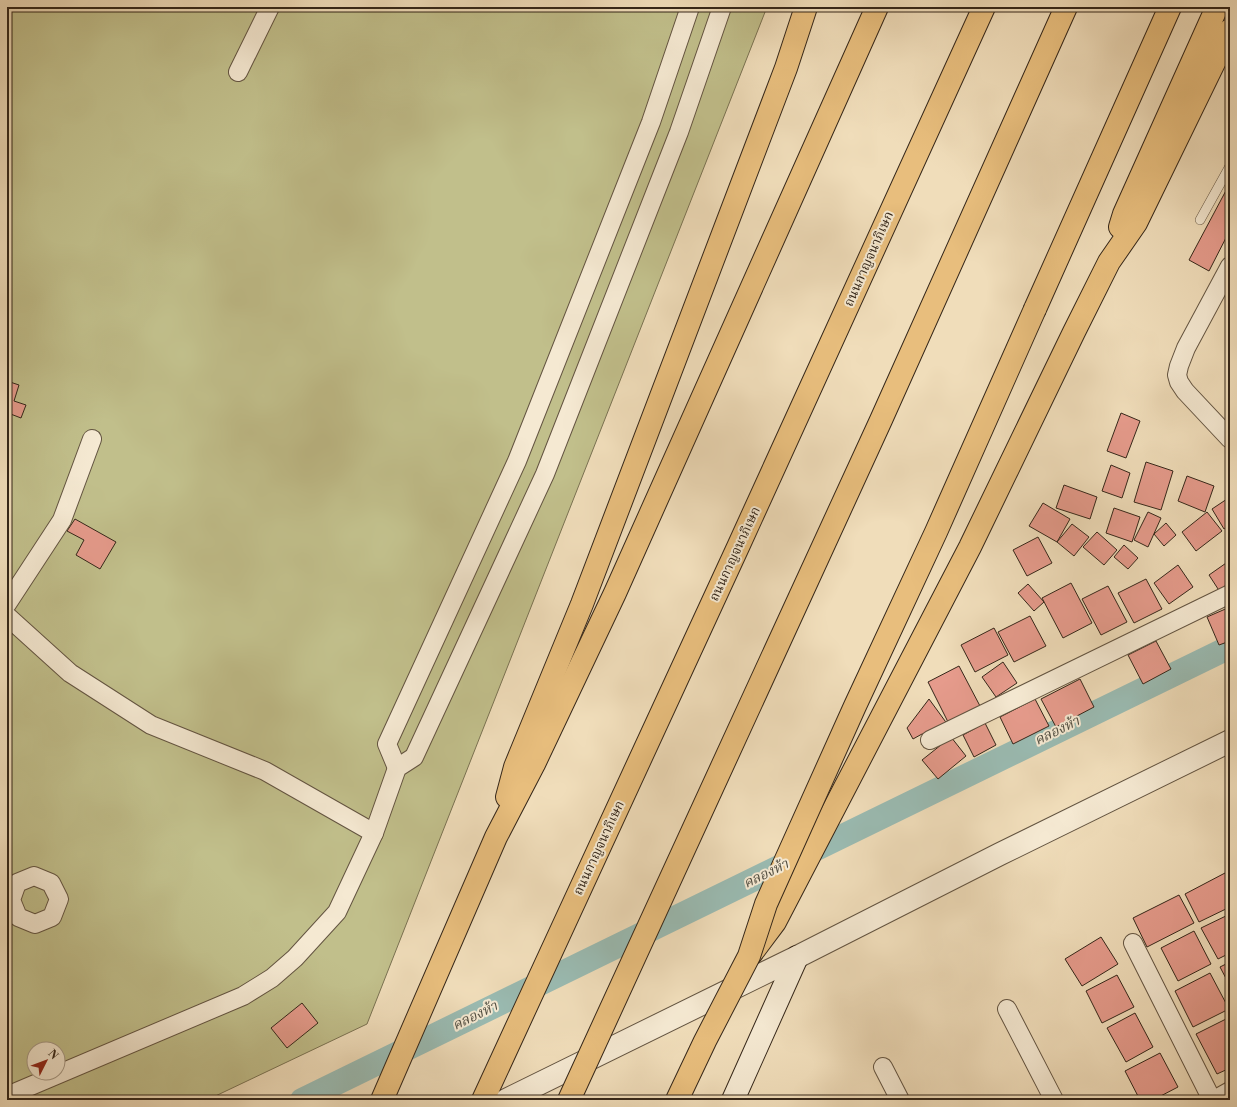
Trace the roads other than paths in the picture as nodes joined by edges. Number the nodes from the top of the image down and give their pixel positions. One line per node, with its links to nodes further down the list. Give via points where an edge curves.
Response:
1 (270, 7): 13 (street)
2 (690, 7): 25 (street, via 651,122 517,461 387,744)
3 (722, 7): 25 (street, via 679,132 545,474 414,756)
4 (806, 7): 12 (highway)
5 (819, 7): 12 (highway)
6 (877, 7): 27 (highway, via 615,593 541,750)
7 (984, 7): 38 (highway, ถนนกาญจนาภิเษก)
8 (1066, 7): 40 (highway, bridge, via 881,420)
9 (1170, 7): 31 (highway, bridge, via 766,904)
10 (1217, 7): 16 (highway, via 1124,214)
11 (1230, 30): 16 (highway, via 1136,223)
12 (786, 68): 27 (highway, via 582,604 515,767)
13 (238, 72)
14 (1230, 166): 15 (lane)
15 (1200, 220)
16 (1109, 262): 31 (highway, via 963,561 778,916)
17 (1230, 266): 18 (street, via 1186,348 1177,375 1185,391)
18 (1230, 439)
19 (92, 440): 21 (street, via 62,520)
20 (1230, 594): 23 (street)
21 (7, 604)
22 (7, 616): 26 (street, via 70,673 151,725 265,771)
23 (930, 740)
24 (1230, 741): 32 (street)
25 (397, 768): 26 (street)
26 (374, 833): 36 (street, via 337,912 295,958 272,978 243,996)
27 (496, 837): 37 (highway)
28 (12, 878): 29 (street); 29 (street, via 34,876 51,883 59,899 52,917 35,924)
29 (13, 920)
30 (1133, 943): 45 (street)
31 (749, 956): 41 (highway, bridge)
32 (797, 957): 39 (street); 42 (street)
33 (1007, 1009): 44 (street)
34 (883, 1067): 43 (street)
35 (1230, 1091): 45 (street)
36 (7, 1096)
37 (382, 1100)
38 (483, 1100)
39 (506, 1100)
40 (569, 1100)
41 (677, 1100)
42 (733, 1100)
43 (900, 1100)
44 (1054, 1100)
45 (1213, 1100)

